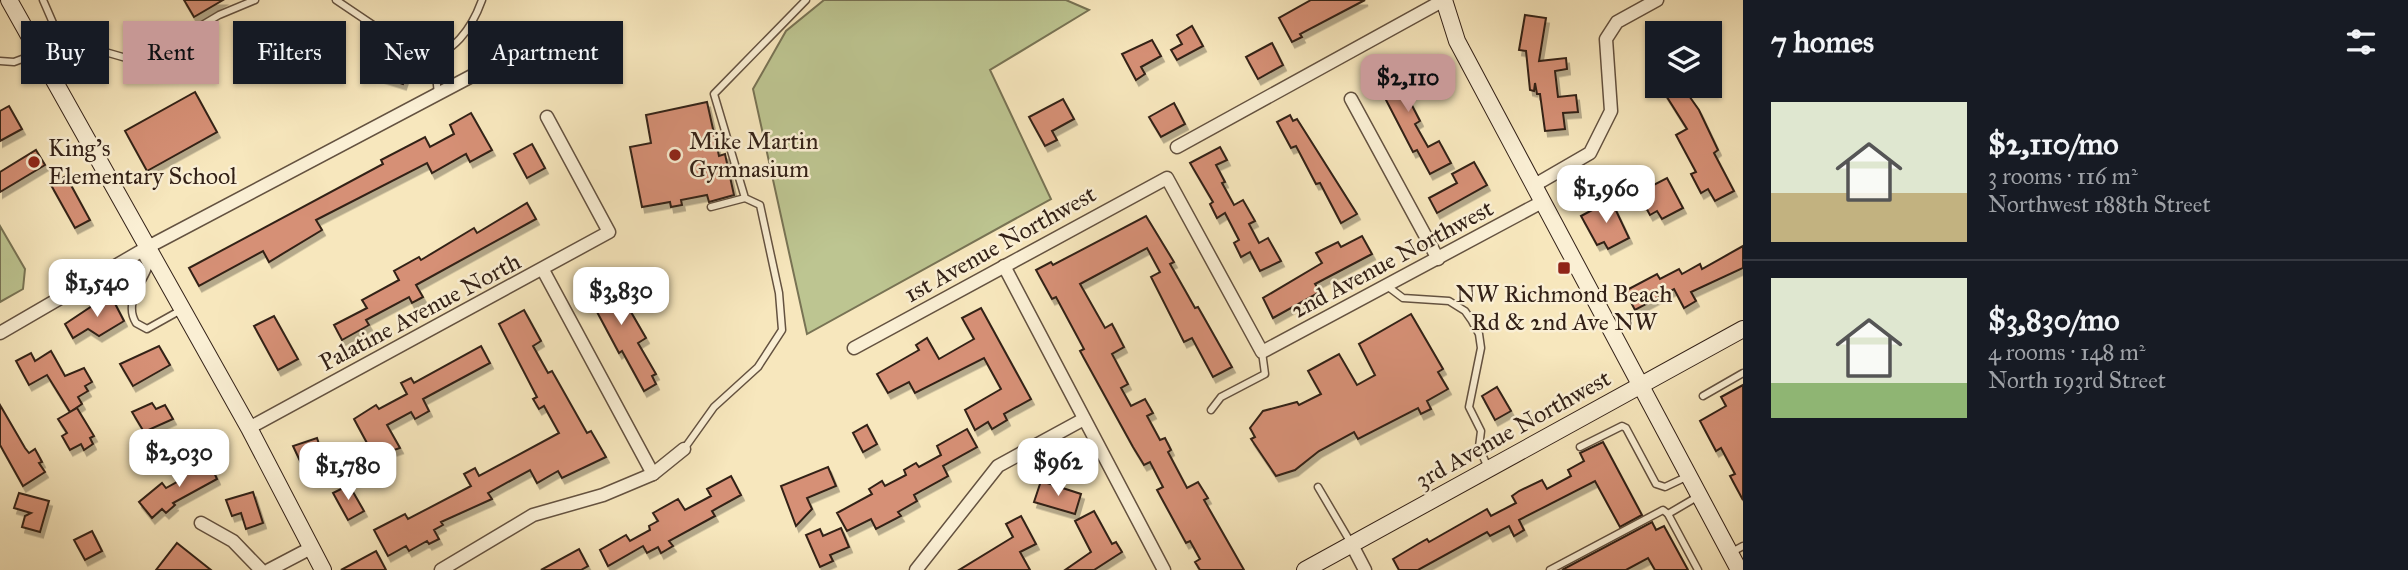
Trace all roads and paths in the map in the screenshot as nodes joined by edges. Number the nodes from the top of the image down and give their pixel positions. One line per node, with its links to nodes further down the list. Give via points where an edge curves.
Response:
1 (9, 0): 9 (street)
2 (43, 0): 3 (lane, via 60,39 140,62 219,15)
3 (255, 0)
4 (336, 0): 10 (lane)
5 (482, 0): 11 (lane)
6 (806, 0): 22 (lane, via 714,94)
7 (1444, 0): 20 (street); 21 (street, via 1457,41)
8 (1657, 0): 21 (street, via 1617,22 1606,39 1611,111 1590,153)
9 (21, 21)
10 (367, 21)
11 (454, 46)
12 (21, 60): 13 (lane)
13 (0, 61)
14 (468, 78): 17 (street)
15 (56, 84): 25 (street)
16 (437, 84): 17 (lane)
17 (438, 94): 25 (street)
18 (1351, 99): 26 (street)
19 (547, 117): 28 (street, Palatine Avenue North, via 609,232)
20 (1177, 147)
21 (1533, 186): 23 (street)
22 (745, 198): 24 (lane); 42 (lane, via 760,205 782,330 758,367 714,407)
23 (1542, 202): 26 (street, 2nd Avenue Northwest); 36 (street)
24 (711, 207)
25 (144, 250): 30 (street); 30 (lane, via 148,268 131,310 136,323 147,329); 32 (street)
26 (1438, 259): 29 (street, 2nd Avenue Northwest)
27 (1004, 266): 33 (street, 1st Avenue Northwest); 34 (street, 1st Avenue Northwest, via 1167,178); 39 (street)
28 (543, 270): 40 (street, Palatine Avenue North); 44 (street)
29 (1387, 286): 34 (street, 2nd Avenue Northwest); 43 (lane, via 1403,298 1450,301 1472,321 1481,348 1469,407 1482,431 1479,447)
30 (182, 309): 40 (street)
31 (1743, 329): 36 (street, 3rd Avenue Northwest)
32 (0, 333)
33 (854, 348)
34 (1262, 352): 38 (lane, via 1265,374 1221,397)
35 (1743, 373): 37 (lane)
36 (1639, 386): 43 (street, 3rd Avenue Northwest); 45 (street)
37 (1703, 396)
38 (1211, 410)
39 (1084, 419): 57 (street, via 998,466); 58 (street)
40 (249, 428): 51 (street)
41 (1580, 447): 45 (lane, via 1622,426 1656,484 1665,487)
42 (684, 449): 44 (street)
43 (1488, 469): 50 (street, 3rd Avenue Northwest)
44 (653, 474): 56 (street, via 603,495 533,515)
45 (1688, 476): 47 (street)
46 (1318, 487): 50 (lane)
47 (1699, 496): 48 (lane); 52 (street)
48 (1668, 514): 61 (lane, via 1655,512); 62 (lane)
49 (201, 523): 53 (street, via 233,541)
50 (1352, 545): 59 (street, 3rd Avenue Northwest); 60 (street)
51 (311, 548): 54 (street); 55 (street)
52 (1737, 550): 63 (street)
53 (261, 570)
54 (269, 570)
55 (323, 570)
56 (441, 570)
57 (916, 570)
58 (1164, 570)
59 (1305, 570)
60 (1365, 570)
61 (1550, 570)
62 (1698, 570)
63 (1739, 570)

